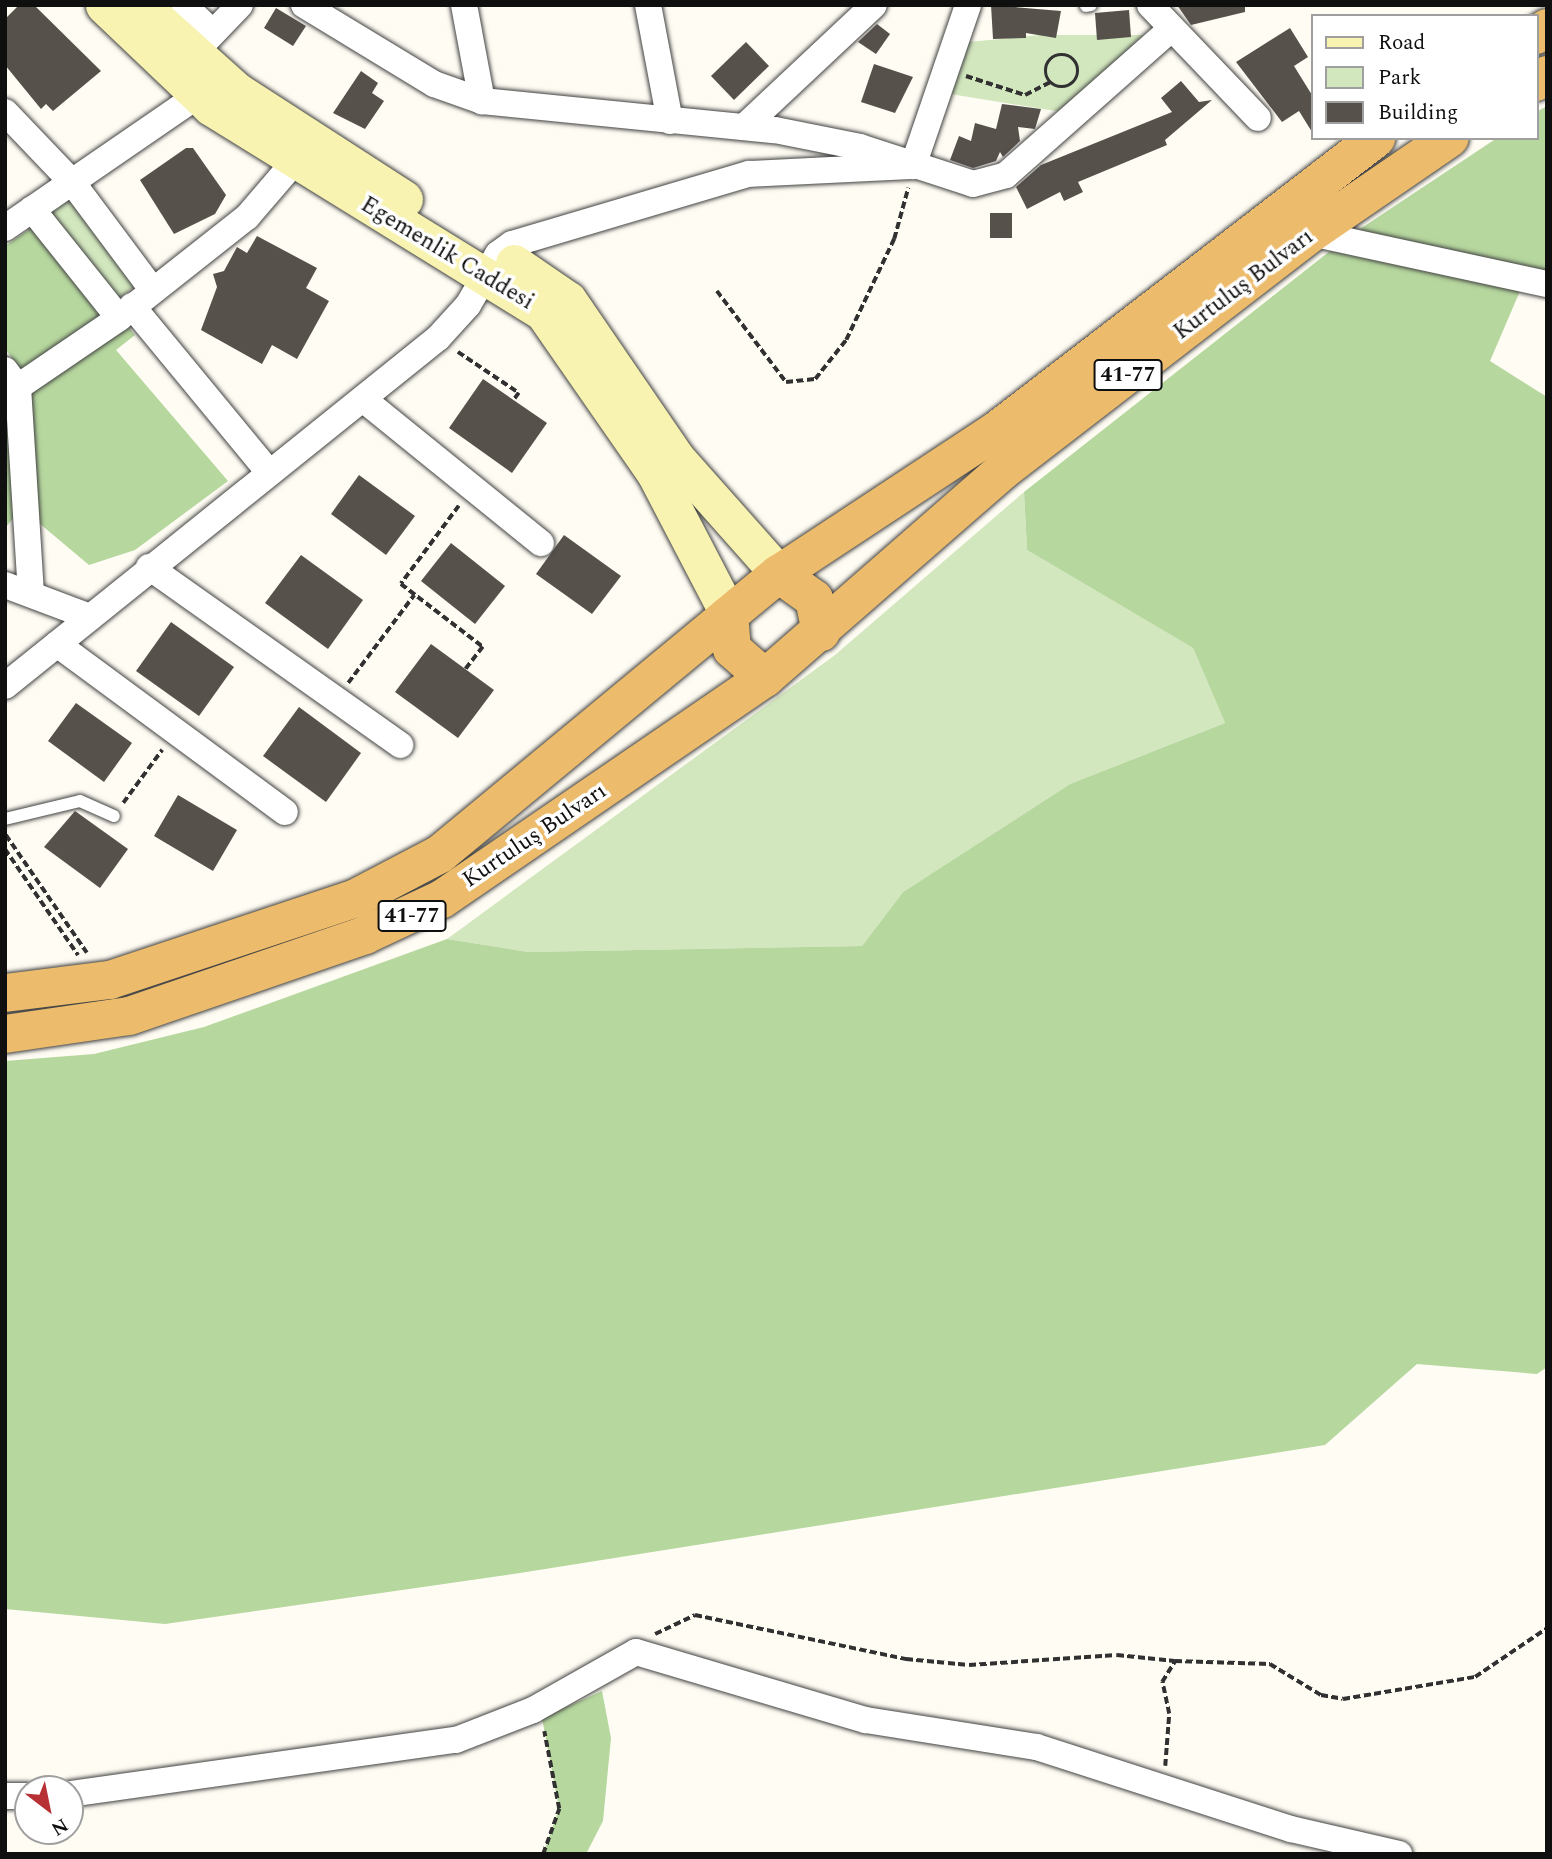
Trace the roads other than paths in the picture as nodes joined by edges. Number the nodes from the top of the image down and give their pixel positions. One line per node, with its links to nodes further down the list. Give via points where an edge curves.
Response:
1 (104, 5): 15 (main road, Egemenlik Caddesi)
2 (141, 5): 14 (main road, Egemenlik Caddesi)
3 (184, 5): 14 (street)
4 (240, 5): 14 (street)
5 (304, 5): 16 (street, via 434,84)
6 (464, 5): 16 (street)
7 (648, 5): 19 (street)
8 (874, 5): 20 (street)
9 (1091, 5): 11 (lane)
10 (1150, 5): 13 (street)
11 (1086, 6)
12 (964, 7): 24 (street)
13 (1170, 30): 18 (street); 24 (street, via 995,182 973,184)
14 (202, 44): 29 (main road, Egemenlik Caddesi, via 283,121)
15 (197, 96): 23 (main road, Egemenlik Caddesi); 25 (street)
16 (482, 101): 19 (street)
17 (5, 112): 25 (street)
18 (1258, 118)
19 (670, 121): 20 (street)
20 (744, 127): 24 (street, via 860,147)
21 (1373, 140): 38 (highway, Kurtuluş Bulvarı / 41-77, via 996,431)
22 (1447, 140): 28 (highway, Kurtuluş Bulvarı / 41-77)
23 (295, 161): 29 (main road, Egemenlik Caddesi); 31 (street, via 253,212)
24 (913, 166): 29 (street, via 749,174 540,232)
25 (72, 182): 26 (street); 31 (street)
26 (32, 209): 27 (street); 32 (street)
27 (5, 228)
28 (1311, 233): 30 (street); 43 (highway, Kurtuluş Bulvarı / 41-77, via 1002,471)
29 (492, 263): 34 (street, via 438,338); 38 (main road, Egemenlik Caddesi, via 568,300 677,458); 41 (main road, Egemenlik Caddesi, via 573,349 671,501)
30 (1547, 284)
31 (151, 288): 32 (street)
32 (126, 312): 33 (street); 35 (street)
33 (12, 379): 40 (street)
34 (363, 399): 35 (street); 36 (street)
35 (269, 472): 37 (street)
36 (541, 543)
37 (149, 567): 42 (street); 47 (street)
38 (779, 574): 41 (highway); 43 (highway, via 814,598)
39 (5, 584): 40 (street)
40 (31, 592): 42 (street)
41 (729, 614): 45 (highway, via 732,649); 51 (highway, Kurtuluş Bulvarı / 41-77, via 502,809 397,879 110,980)
42 (90, 617): 44 (street)
43 (821, 632): 45 (highway)
44 (57, 644): 46 (street); 48 (street)
45 (765, 678): 52 (highway, Kurtuluş Bulvarı / 41-77, via 407,919 129,1016)
46 (5, 686)
47 (400, 745)
48 (285, 812)
49 (114, 816): 50 (lane, via 80,801)
50 (5, 819)
51 (5, 993)
52 (5, 1034)
53 (84, 1792): 54 (street, via 456,1740 541,1704 636,1652 866,1720 1037,1747 1291,1829)
54 (1399, 1854)

